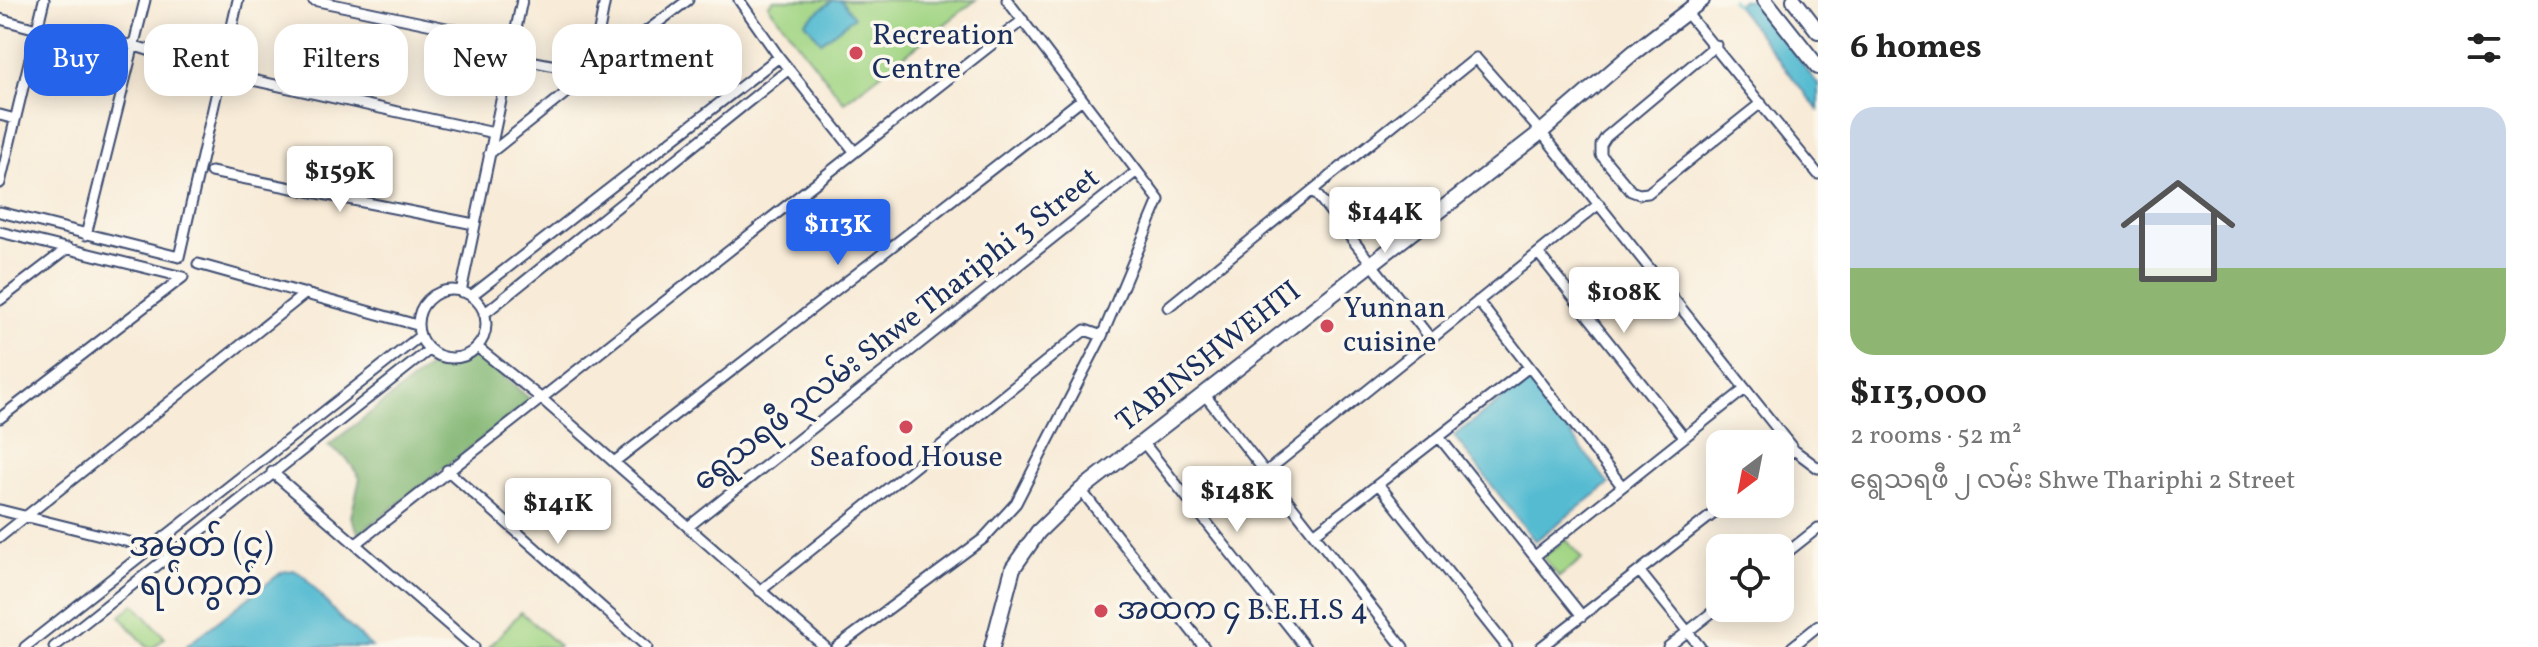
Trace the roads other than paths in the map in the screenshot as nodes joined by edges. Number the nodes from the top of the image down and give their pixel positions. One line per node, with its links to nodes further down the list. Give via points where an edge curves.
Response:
1 (44, 0): 17 (street)
2 (145, 0): 26 (street)
3 (238, 0): 18 (street)
4 (313, 0): 19 (street)
5 (522, 0): 20 (street)
6 (605, 0): 21 (street)
7 (688, 0): 22 (street)
8 (739, 0): 28 (street)
9 (1702, 0): 13 (main road, TABINSHWEHTI)
10 (1765, 0): 29 (main road)
11 (1795, 1): 23 (main road)
12 (1012, 2): 15 (street)
13 (1685, 11): 25 (street); 40 (main road, TABINSHWEHTI)
14 (0, 19): 16 (street)
15 (1023, 20): 36 (street); 42 (street)
16 (24, 24)
17 (38, 24)
18 (232, 24)
19 (427, 24)
20 (517, 24)
21 (600, 24)
22 (656, 24)
23 (1818, 31)
24 (128, 45): 26 (street)
25 (1716, 45): 37 (street); 37 (street, via 1606,137 1601,155 1631,191 1648,193)
26 (135, 46): 27 (street); 53 (street)
27 (144, 49)
28 (779, 57): 30 (street); 60 (street)
29 (1818, 67)
30 (789, 69): 42 (street); 64 (street)
31 (24, 81): 39 (street)
32 (258, 81): 41 (street)
33 (216, 96): 53 (street, via 179,257)
34 (502, 96): 41 (street)
35 (562, 96): 43 (street)
36 (1082, 99): 44 (street); 81 (street)
37 (1761, 103): 46 (street)
38 (0, 115): 39 (street)
39 (15, 119): 47 (street)
40 (1541, 132): 48 (street, via 1476,58); 49 (street); 57 (main road, TABINSHWEHTI)
41 (494, 133): 43 (street)
42 (854, 151): 74 (street)
43 (489, 154): 51 (street)
44 (1137, 171): 67 (street, via 1159,200); 92 (street, ရွေသရဖီ ၃လမ်း Shwe Thariphi 3 Street)
45 (211, 172): 51 (street)
46 (1818, 174)
47 (0, 183)
48 (1314, 191): 57 (street); 63 (street)
49 (1599, 204): 55 (street); 72 (street)
50 (0, 212): 53 (street)
51 (474, 224): 58 (street)
52 (0, 232): 54 (street)
53 (86, 235)
54 (68, 248): 61 (street); 75 (street, via 183,277)
55 (1538, 253): 62 (street); 78 (street)
56 (198, 264): 59 (street)
57 (1371, 264): 68 (street); 73 (main road, TABINSHWEHTI)
58 (461, 292): 60 (street); 65 (street, via 434,295 425,302)
59 (306, 293): 65 (street); 90 (street)
60 (471, 296): 64 (street)
61 (0, 300)
62 (1478, 301): 68 (street); 71 (street)
63 (1168, 307)
64 (484, 314): 69 (street, via 486,325)
65 (417, 325): 66 (street)
66 (420, 336): 70 (street); 98 (street)
67 (1102, 336): 102 (street, via 1085,330); 112 (street, via 1016,503 983,539)
68 (1431, 339): 85 (street)
69 (477, 347): 70 (street, via 451,358); 74 (street)
70 (429, 350): 84 (street)
71 (1529, 367): 77 (street); 87 (street)
72 (1745, 389): 76 (street); 78 (street)
73 (1204, 394): 79 (main road, TABINSHWEHTI); 85 (street)
74 (542, 399): 81 (street); 83 (street)
75 (0, 418)
76 (1778, 430)
77 (1439, 437): 86 (street); 100 (street)
78 (1684, 437): 87 (street)
79 (1143, 442): 88 (main road, TABINSHWEHTI); 115 (street)
80 (1794, 450): 82 (street)
81 (614, 462): 92 (street)
82 (1818, 468)
83 (447, 470): 96 (street); 110 (street)
84 (272, 472): 96 (street); 99 (street)
85 (1266, 472): 94 (street)
86 (1379, 485): 94 (street); 117 (street)
87 (1622, 486): 100 (street)
88 (1081, 490): 113 (main road, TABINSHWEHTI, via 1038,532 1013,568); 114 (street)
89 (0, 510): 90 (street)
90 (27, 516): 95 (street); 98 (street)
91 (1708, 518): 101 (street)
92 (688, 527): 102 (street)
93 (1818, 528): 97 (street)
94 (1314, 534): 116 (street)
95 (0, 537)
96 (356, 544): 109 (street)
97 (1794, 547)
98 (151, 548): 99 (street); 107 (street)
99 (173, 553): 108 (street)
100 (1535, 556): 103 (street)
101 (1640, 572): 103 (street); 106 (street)
102 (760, 591): 111 (street)
103 (1582, 616): 118 (street)
104 (1706, 617): 106 (street)
105 (1818, 626): 121 (street)
106 (1687, 631): 119 (street); 120 (street)
107 (25, 647)
108 (54, 647)
109 (474, 647)
110 (647, 647)
111 (825, 647)
112 (837, 647)
113 (992, 647)
114 (1204, 647)
115 (1305, 647)
116 (1403, 647)
117 (1507, 647)
118 (1541, 647)
119 (1668, 647)
120 (1700, 647)
121 (1792, 647)

